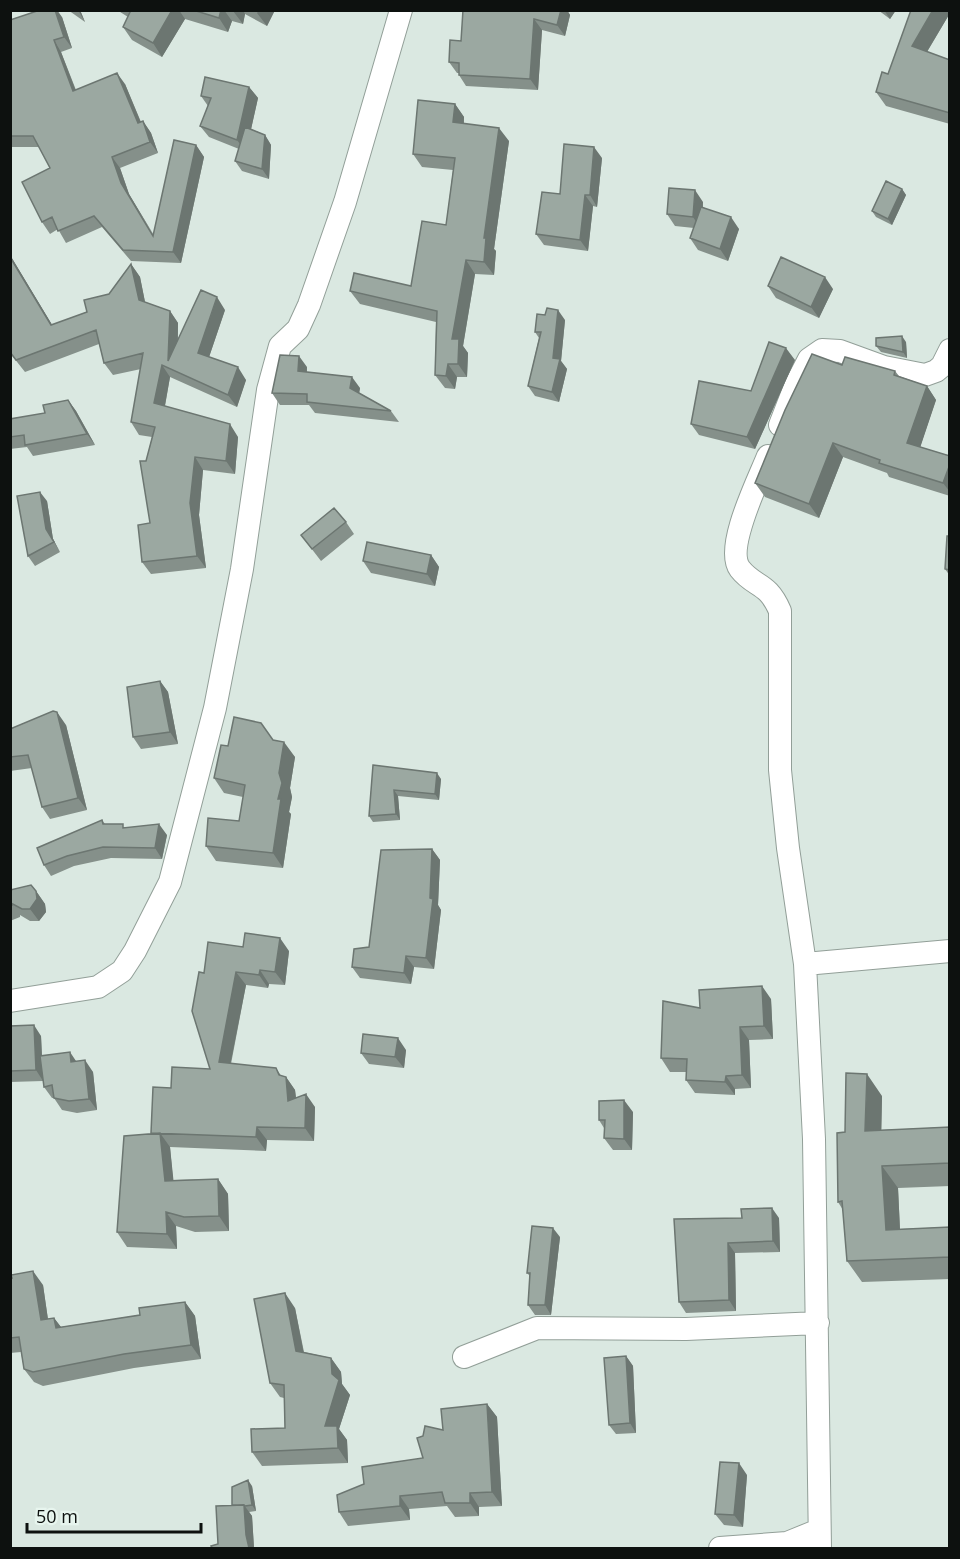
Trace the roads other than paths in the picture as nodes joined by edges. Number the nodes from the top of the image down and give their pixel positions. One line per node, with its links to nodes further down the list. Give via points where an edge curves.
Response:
1 (401, 10): 5 (street, via 345,202 309,305 298,329 280,346 268,390 244,558 224,662 170,882 122,971 98,987)
2 (950, 350): 4 (street, via 942,366 925,375 884,367 831,349 815,353 796,384 738,536 734,555 739,568 765,586 780,611 780,770)
3 (950, 951): 4 (street)
4 (805, 964): 6 (street)
5 (10, 1001)
6 (818, 1323): 7 (street, via 686,1329 537,1328); 8 (street)
7 (464, 1357)
8 (820, 1539): 9 (street)
9 (720, 1548)

